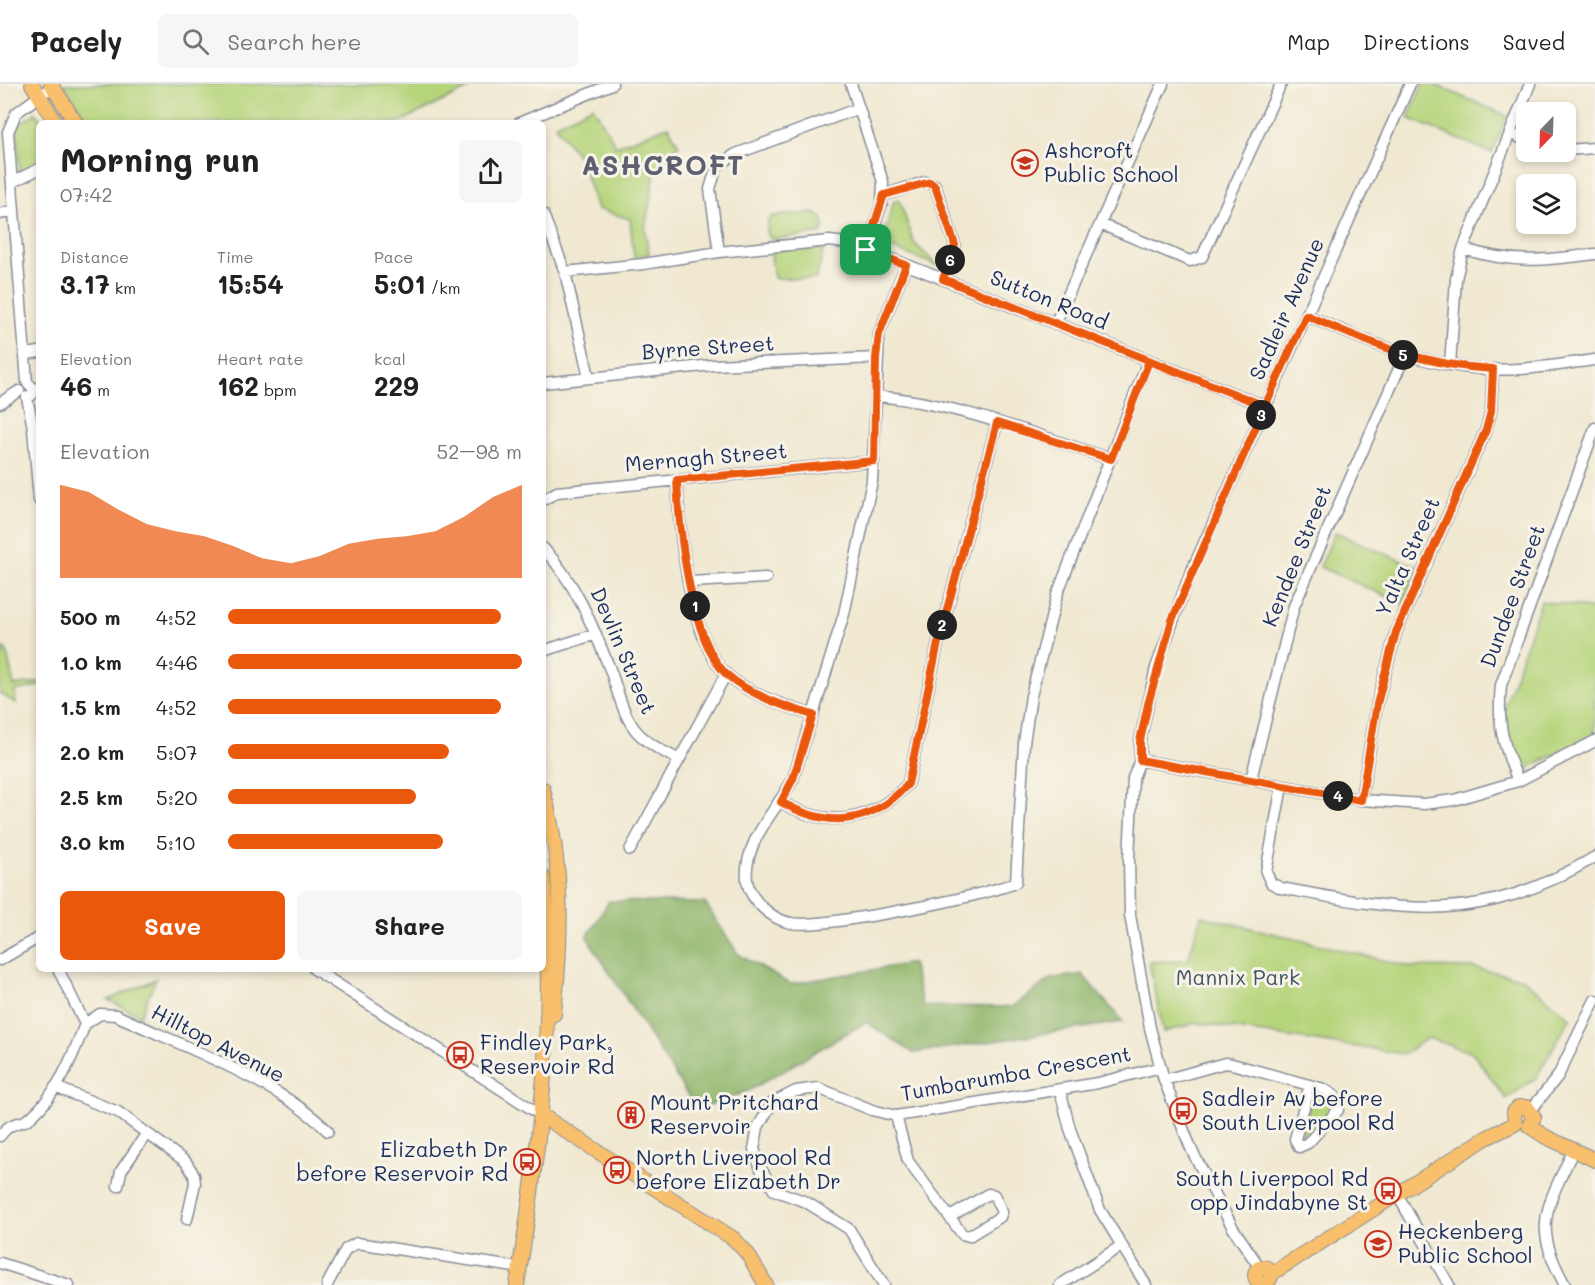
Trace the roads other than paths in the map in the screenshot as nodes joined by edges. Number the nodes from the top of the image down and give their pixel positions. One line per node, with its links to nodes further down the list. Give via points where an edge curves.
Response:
1 (612, 84): 12 (street)
2 (850, 84): 9 (street)
3 (1163, 84): 23 (street)
4 (1281, 84): 23 (street, via 1202,257 1190,261)
5 (1410, 84): 31 (street, Sadleir Avenue)
6 (1530, 84): 13 (street)
7 (52, 85): 8 (street); 11 (main road)
8 (35, 90): 10 (main road); 18 (street, via 9,127)
9 (859, 108): 19 (street, via 879,166); 26 (street, via 736,154 717,166 710,189)
10 (54, 120)
11 (74, 120)
12 (526, 120)
13 (1510, 133): 14 (street); 24 (street)
14 (1516, 136)
15 (1595, 148): 16 (street)
16 (1576, 149)
17 (36, 170): 18 (street)
18 (12, 182): 20 (street)
19 (884, 195): 25 (street); 30 (street, via 930,182 935,186 955,245)
20 (14, 210): 21 (street); 34 (street)
21 (0, 214)
22 (546, 222): 29 (street)
23 (1100, 224): 32 (street)
24 (1463, 249): 27 (street, via 1506,260 1534,262); 39 (street, via 1456,279)
25 (866, 250): 26 (street, Sutton Road, via 829,241); 28 (street, Sutton Road)
26 (719, 252): 29 (street, Sutton Road)
27 (1595, 254)
28 (906, 265): 30 (street, Sutton Road); 36 (street, via 879,334)
29 (565, 272): 41 (street)
30 (943, 279): 32 (street, Sutton Road)
31 (1306, 315): 35 (street); 46 (street, Sadleir Avenue)
32 (1055, 324): 38 (street, Sutton Road)
33 (36, 352): 34 (street)
34 (27, 354): 43 (street)
35 (1405, 355): 39 (street); 64 (street, Kendee Street, via 1294,606)
36 (876, 358): 41 (street, Byrne Street, via 713,365); 44 (street)
37 (1595, 360): 40 (street)
38 (1149, 361): 46 (street, Sutton Road); 49 (street)
39 (1450, 365): 40 (street)
40 (1493, 369): 67 (street, Yalta Street, via 1486,430 1396,632 1385,668)
41 (589, 376): 42 (street, Byrne Street)
42 (546, 383)
43 (24, 390): 45 (street); 51 (street)
44 (877, 396): 47 (street, via 911,399); 50 (street)
45 (0, 403)
46 (1265, 406): 63 (street, Sadleir Avenue, via 1172,620 1148,704)
47 (997, 423): 49 (street); 69 (street, via 938,643 908,784 892,801 864,816 834,820 796,811)
48 (1595, 428): 65 (street, Dundee Street, via 1501,686 1502,743)
49 (1111, 459): 69 (street, via 1057,595 1031,696 1023,755 1016,882 939,902 815,924 790,923 764,908 747,880 753,842)
50 (874, 461): 52 (street, Mernagh Street); 60 (street, via 844,614)
51 (36, 464)
52 (677, 480): 53 (street, Mernagh Street, via 556,492); 56 (street)
53 (546, 498)
54 (546, 551): 57 (street, Devlin Street, via 575,588)
55 (766, 578): 56 (street)
56 (690, 582): 59 (street, via 706,643)
57 (596, 634): 58 (street); 62 (street, Devlin Street, via 626,713 638,733)
58 (546, 650)
59 (726, 674): 60 (street, via 761,695); 62 (street)
60 (813, 715): 69 (street, via 793,779)
61 (1595, 741): 65 (street)
62 (678, 759): 70 (street)
63 (1140, 760): 64 (street); 80 (street, Sadleir Avenue, via 1132,788 1130,915 1143,999)
64 (1251, 779): 66 (street)
65 (1518, 781): 67 (street, via 1454,800 1424,804)
66 (1282, 786): 67 (street); 71 (street, via 1266,872 1272,883 1281,888 1371,905 1439,909 1518,894)
67 (1361, 800)
68 (546, 802): 79 (main road, via 558,855 562,930 555,1014)
69 (781, 802)
70 (630, 850)
71 (1595, 857)
72 (36, 940): 73 (street)
73 (0, 960)
74 (59, 972): 78 (street)
75 (319, 972): 86 (street)
76 (545, 972): 79 (main road)
77 (1595, 1000): 85 (street, via 1558,1076)
78 (86, 1024): 83 (street); 89 (street, Hilltop Avenue, via 100,1014 116,1015 258,1082 315,1118)
79 (547, 1052): 86 (main road)
80 (1161, 1067): 81 (street, Sadleir Avenue); 84 (street, Tumbarumba Crescent)
81 (1164, 1080): 82 (street, via 1225,1063); 101 (street, Sadleir Avenue, via 1203,1174)
82 (1310, 1085): 82 (street, via 1330,1092 1340,1106 1308,1143 1299,1147 1295,1139)
83 (55, 1087): 90 (street, via 110,1108); 91 (street, via 29,1119 10,1124)
84 (1060, 1090): 87 (street, Tumbarumba Crescent); 98 (street, via 1100,1210)
85 (1531, 1110): 88 (main road, via 1534,1120)
86 (541, 1115): 100 (main road); 105 (main road, via 734,1239)
87 (896, 1116): 96 (street, via 908,1161); 106 (street, Tumbarumba Crescent, via 818,1088 796,1090 772,1103 758,1127 754,1149 774,1190 806,1202 849,1229)
88 (1522, 1125): 92 (main road); 95 (main road, via 1486,1137)
89 (328, 1131)
90 (147, 1133): 94 (street, via 121,1171); 97 (street, via 186,1162 194,1175)
91 (0, 1136)
92 (1573, 1151): 93 (main road); 110 (street, via 1544,1223 1551,1260)
93 (1595, 1160)
94 (118, 1186)
95 (1398, 1194): 101 (main road); 109 (street)
96 (950, 1217): 96 (street, via 962,1234 969,1236 1002,1212 994,1195 988,1194)
97 (187, 1219)
98 (1121, 1246): 107 (street); 108 (street)
99 (0, 1263): 102 (street)
100 (520, 1268): 103 (street, via 357,1243 346,1249); 104 (main road)
101 (1260, 1277)
102 (69, 1285)
103 (327, 1285)
104 (517, 1285)
105 (766, 1285)
106 (884, 1285)
107 (1060, 1285)
108 (1146, 1285)
109 (1449, 1285)
110 (1565, 1285)

